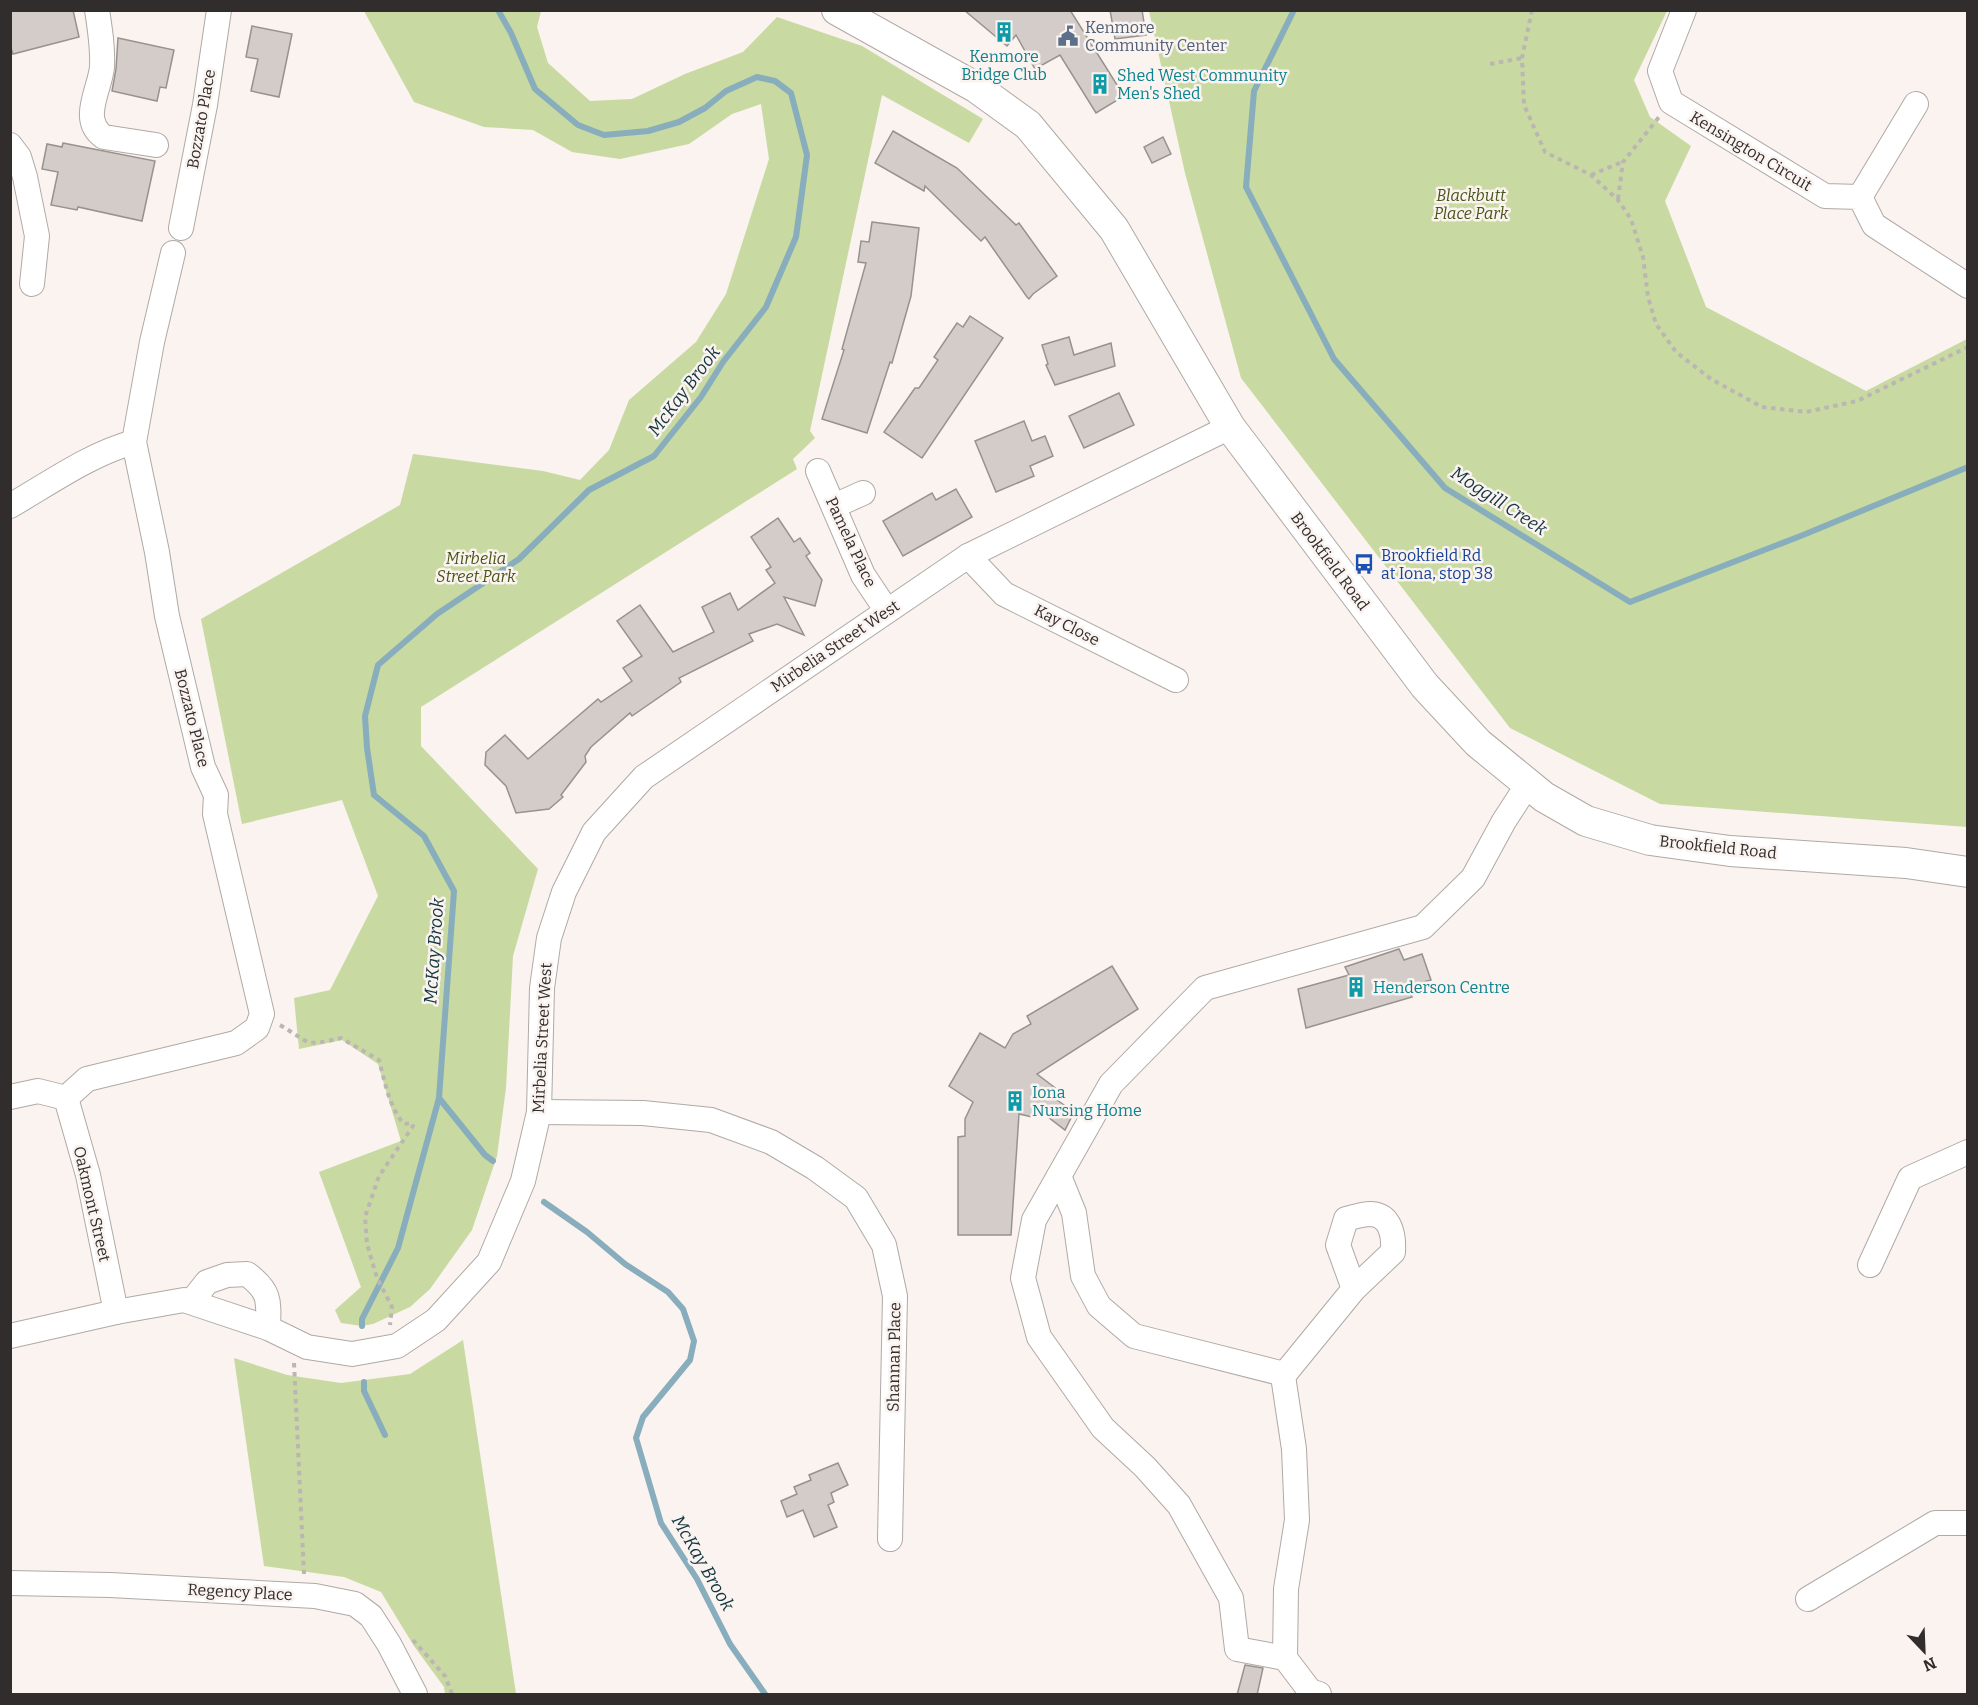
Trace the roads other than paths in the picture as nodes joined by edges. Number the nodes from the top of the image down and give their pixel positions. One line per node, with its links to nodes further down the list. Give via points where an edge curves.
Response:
1 (97, 10): 7 (street, via 102,70 92,124 104,137)
2 (219, 10): 9 (street, Bozzato Place)
3 (837, 10): 13 (main road, Brookfield Road, via 978,88 1028,125 1114,230)
4 (1684, 10): 8 (street, Kensington Circuit, via 1660,71 1671,102 1826,196)
5 (1916, 104): 8 (street)
6 (10, 145): 11 (street, via 19,157 25,177 37,236)
7 (156, 145)
8 (1860, 197): 12 (street, via 1874,225)
9 (181, 228)
10 (173, 253): 14 (street, Bozzato Place)
11 (32, 284)
12 (1968, 286)
13 (1230, 427): 19 (street, Mirbelia Street West); 22 (main road, Brookfield Road, via 1425,686 1478,743)
14 (134, 442): 17 (street, via 91,459); 25 (street, Bozzato Place, via 167,616 203,767 216,795 215,813 262,1014 257,1028 236,1043 87,1079)
15 (818, 471): 18 (street, Pamela Place)
16 (863, 493): 18 (street)
17 (10, 506)
18 (834, 506): 20 (street, Pamela Place, via 863,575)
19 (968, 556): 20 (street, Mirbelia Street West); 21 (street, Kay Close, via 1004,594)
20 (887, 611): 26 (street, Mirbelia Street West, via 644,777 594,832 564,892 549,938 542,988)
21 (1176, 680)
22 (1528, 784): 23 (main road, Brookfield Road, via 1586,821 1650,840); 28 (street, via 1473,878 1423,927 1206,988 1111,1084)
23 (1968, 872)
24 (10, 1097): 25 (street, via 38,1091)
25 (66, 1098): 32 (street, Oakmont Street, via 88,1175)
26 (539, 1112): 33 (street, Mirbelia Street West, via 523,1181 489,1262 436,1320 396,1346 352,1354 308,1347); 37 (street, Shannan Place, via 643,1113 711,1120 771,1142 856,1198 884,1245 895,1296)
27 (1968, 1152): 29 (street, via 1910,1178)
28 (1059, 1176): 35 (street, via 1074,1213 1083,1276 1099,1306 1134,1336); 40 (street, via 1034,1220 1023,1278 1039,1336 1104,1428 1179,1505 1231,1598 1237,1649)
29 (1870, 1265)
30 (1354, 1289): 35 (street)
31 (192, 1302): 32 (street, Mirbelia Street West, via 184,1300); 33 (street, Mirbelia Street West); 33 (street, via 207,1282 247,1274 261,1284 269,1303)
32 (116, 1312): 34 (street, Mirbelia Street West)
33 (268, 1328)
34 (10, 1336)
35 (1283, 1376): 40 (street, via 1294,1449 1297,1520 1286,1589)
36 (1968, 1523): 39 (street, via 1935,1522)
37 (890, 1539)
38 (12, 1586): 41 (street, Regency Place, via 110,1585 315,1596 355,1604 371,1616)
39 (1808, 1599)
40 (1285, 1658): 42 (street, via 1310,1691)
41 (415, 1695)
42 (1319, 1695)

